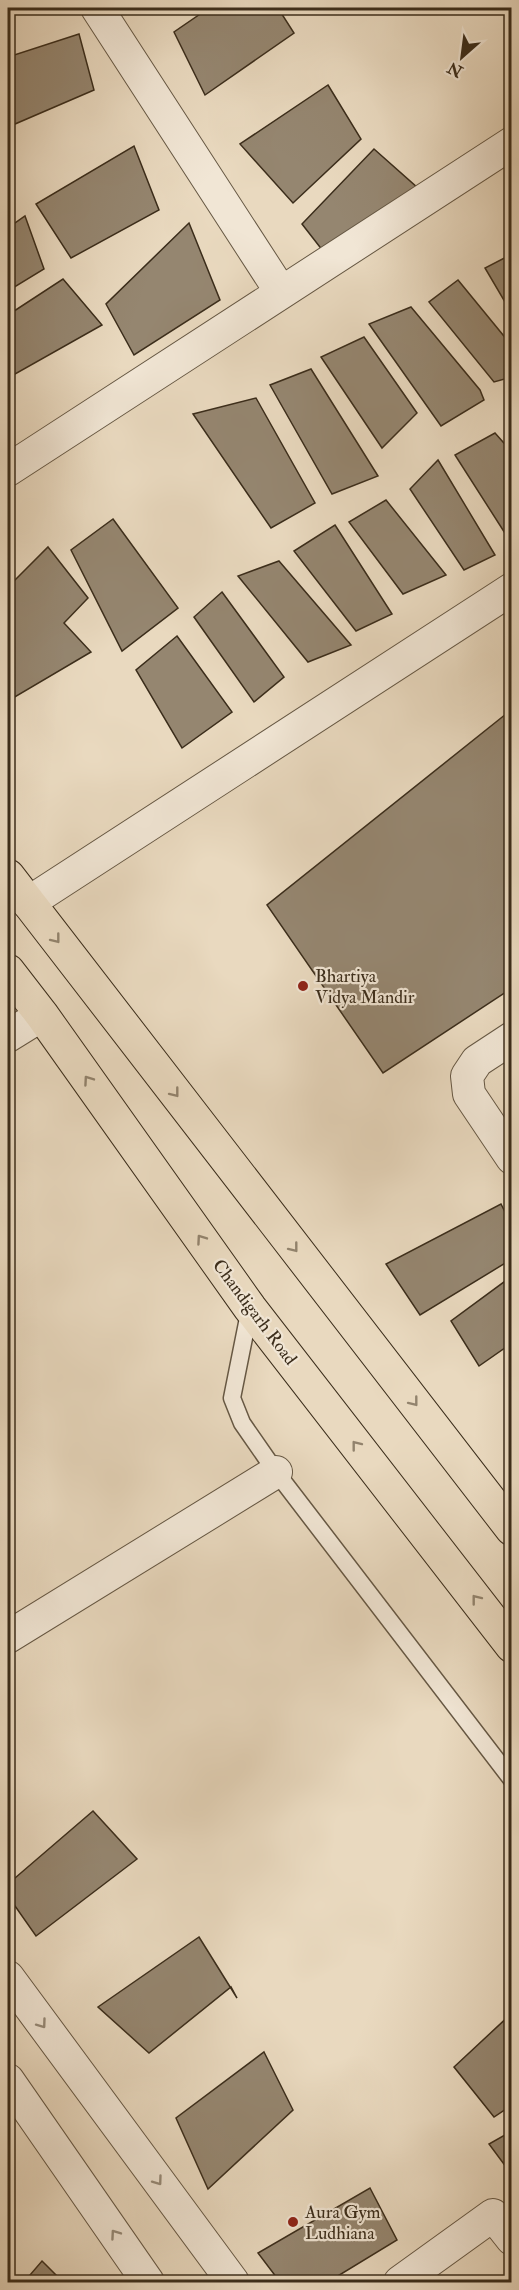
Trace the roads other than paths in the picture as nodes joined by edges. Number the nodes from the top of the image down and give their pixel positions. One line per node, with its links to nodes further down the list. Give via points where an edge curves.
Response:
1 (97, 8): 3 (street)
2 (512, 143): 3 (street)
3 (281, 292): 4 (street)
4 (10, 463)
5 (512, 589): 7 (street)
6 (8, 876): 7 (main road)
7 (28, 903): 15 (main road, one-way to 15)
8 (8, 971): 9 (main road, Chandigarh Road)
9 (42, 1014): 10 (street); 13 (main road, Chandigarh Road, one-way to 9)
10 (8, 1036)
11 (512, 1038): 12 (street, via 477,1061 467,1076 469,1094)
12 (512, 1158)
13 (250, 1308): 14 (lane, via 232,1398 242,1423); 17 (main road, Chandigarh Road, one-way to 13)
14 (276, 1472): 16 (street); 18 (lane)
15 (512, 1529)
16 (8, 1637)
17 (512, 1646)
18 (512, 1780)
19 (8, 1977): 23 (street, one-way to 23)
20 (8, 2080): 22 (street, one-way to 20)
21 (512, 2239): 24 (street, via 494,2216)
22 (148, 2283)
23 (233, 2283)
24 (400, 2283)

